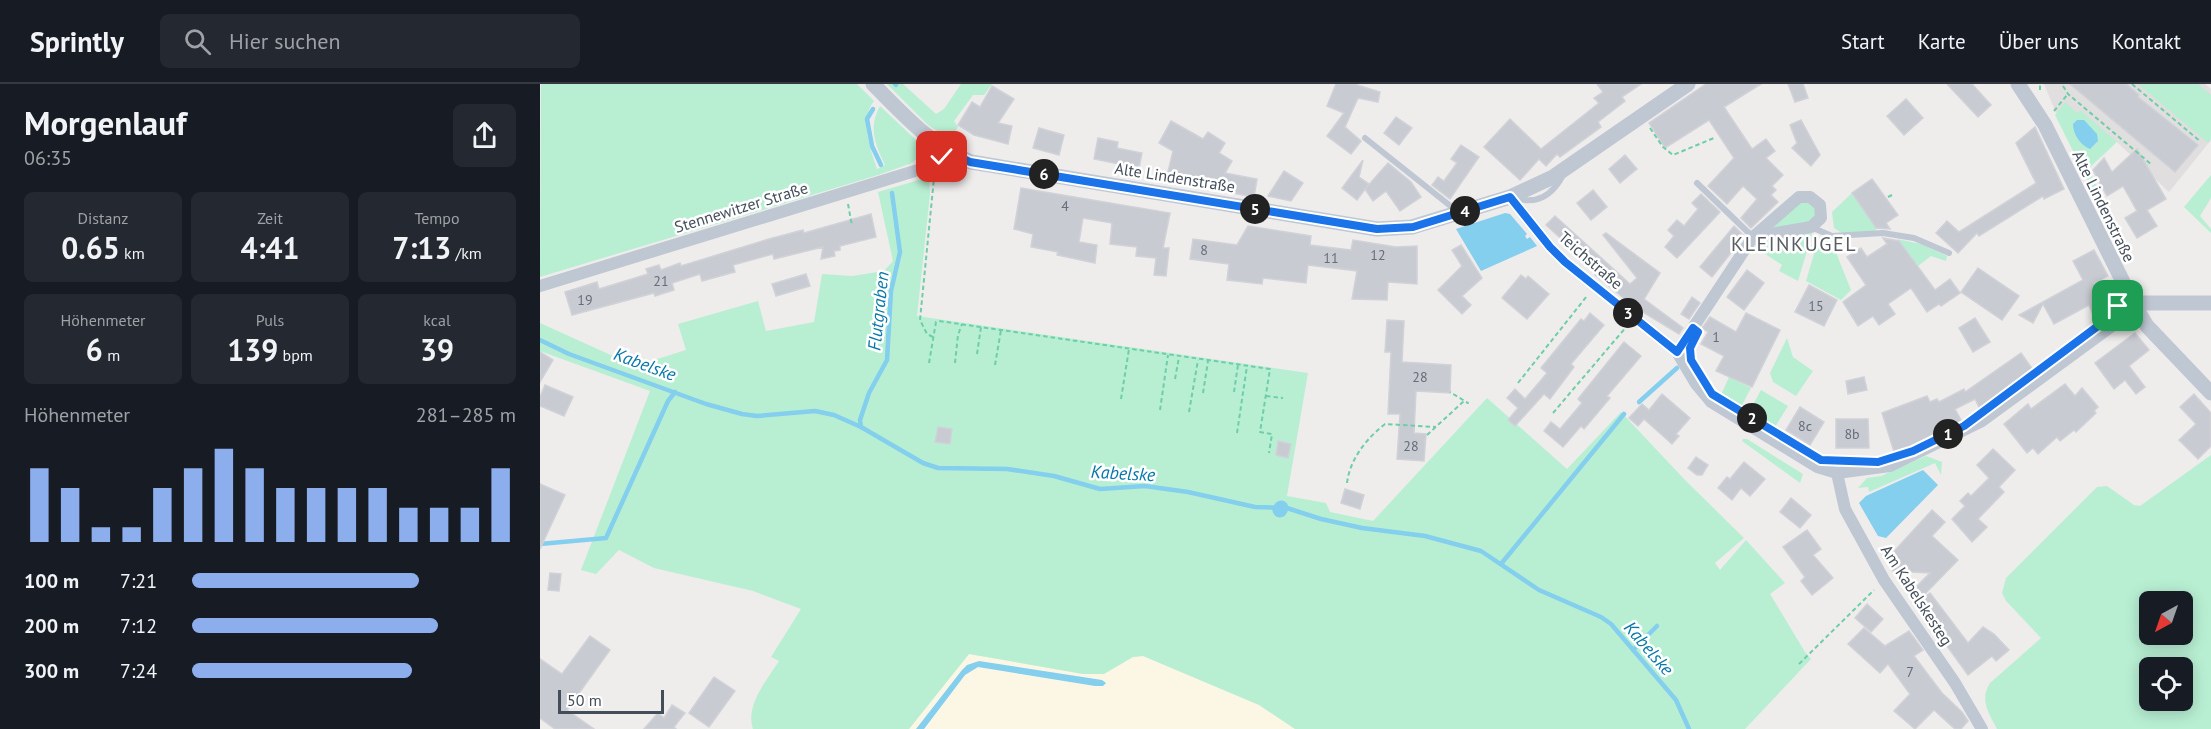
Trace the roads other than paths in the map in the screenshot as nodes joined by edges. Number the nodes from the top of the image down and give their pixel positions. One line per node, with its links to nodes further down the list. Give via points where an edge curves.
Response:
1 (873, 84): 5 (street, Alte Lindenstraße)
2 (1688, 84): 7 (street, Alte Lindenstraße, via 1569,167)
3 (2023, 86): 14 (street, Alte Lindenstraße)
4 (1365, 138): 8 (lane)
5 (946, 150): 8 (street, Alte Lindenstraße, via 970,162 1377,229 1413,227); 12 (street, Stennewitzer Straße, via 931,166)
6 (1697, 183): 10 (lane)
7 (1510, 197): 8 (street, Alte Lindenstraße); 15 (street, Teichstraße, via 1550,247)
8 (1459, 212)
9 (1811, 227): 10 (street); 10 (street, via 1821,218 1820,205 1810,197 1799,197); 11 (lane, via 1832,236 1883,233 1914,238)
10 (1753, 237): 15 (street)
11 (1949, 253)
12 (540, 286)
13 (2211, 303): 14 (street)
14 (2135, 306): 16 (street, Alte Lindenstraße, via 2147,326); 17 (street, via 1982,421 1890,466)
15 (1677, 352): 17 (street, Teichstraße, via 1711,402 1817,467)
16 (2211, 393)
17 (1837, 474): 18 (street, Am Kabelskesteg, via 1845,509 1884,580)
18 (1982, 729)

